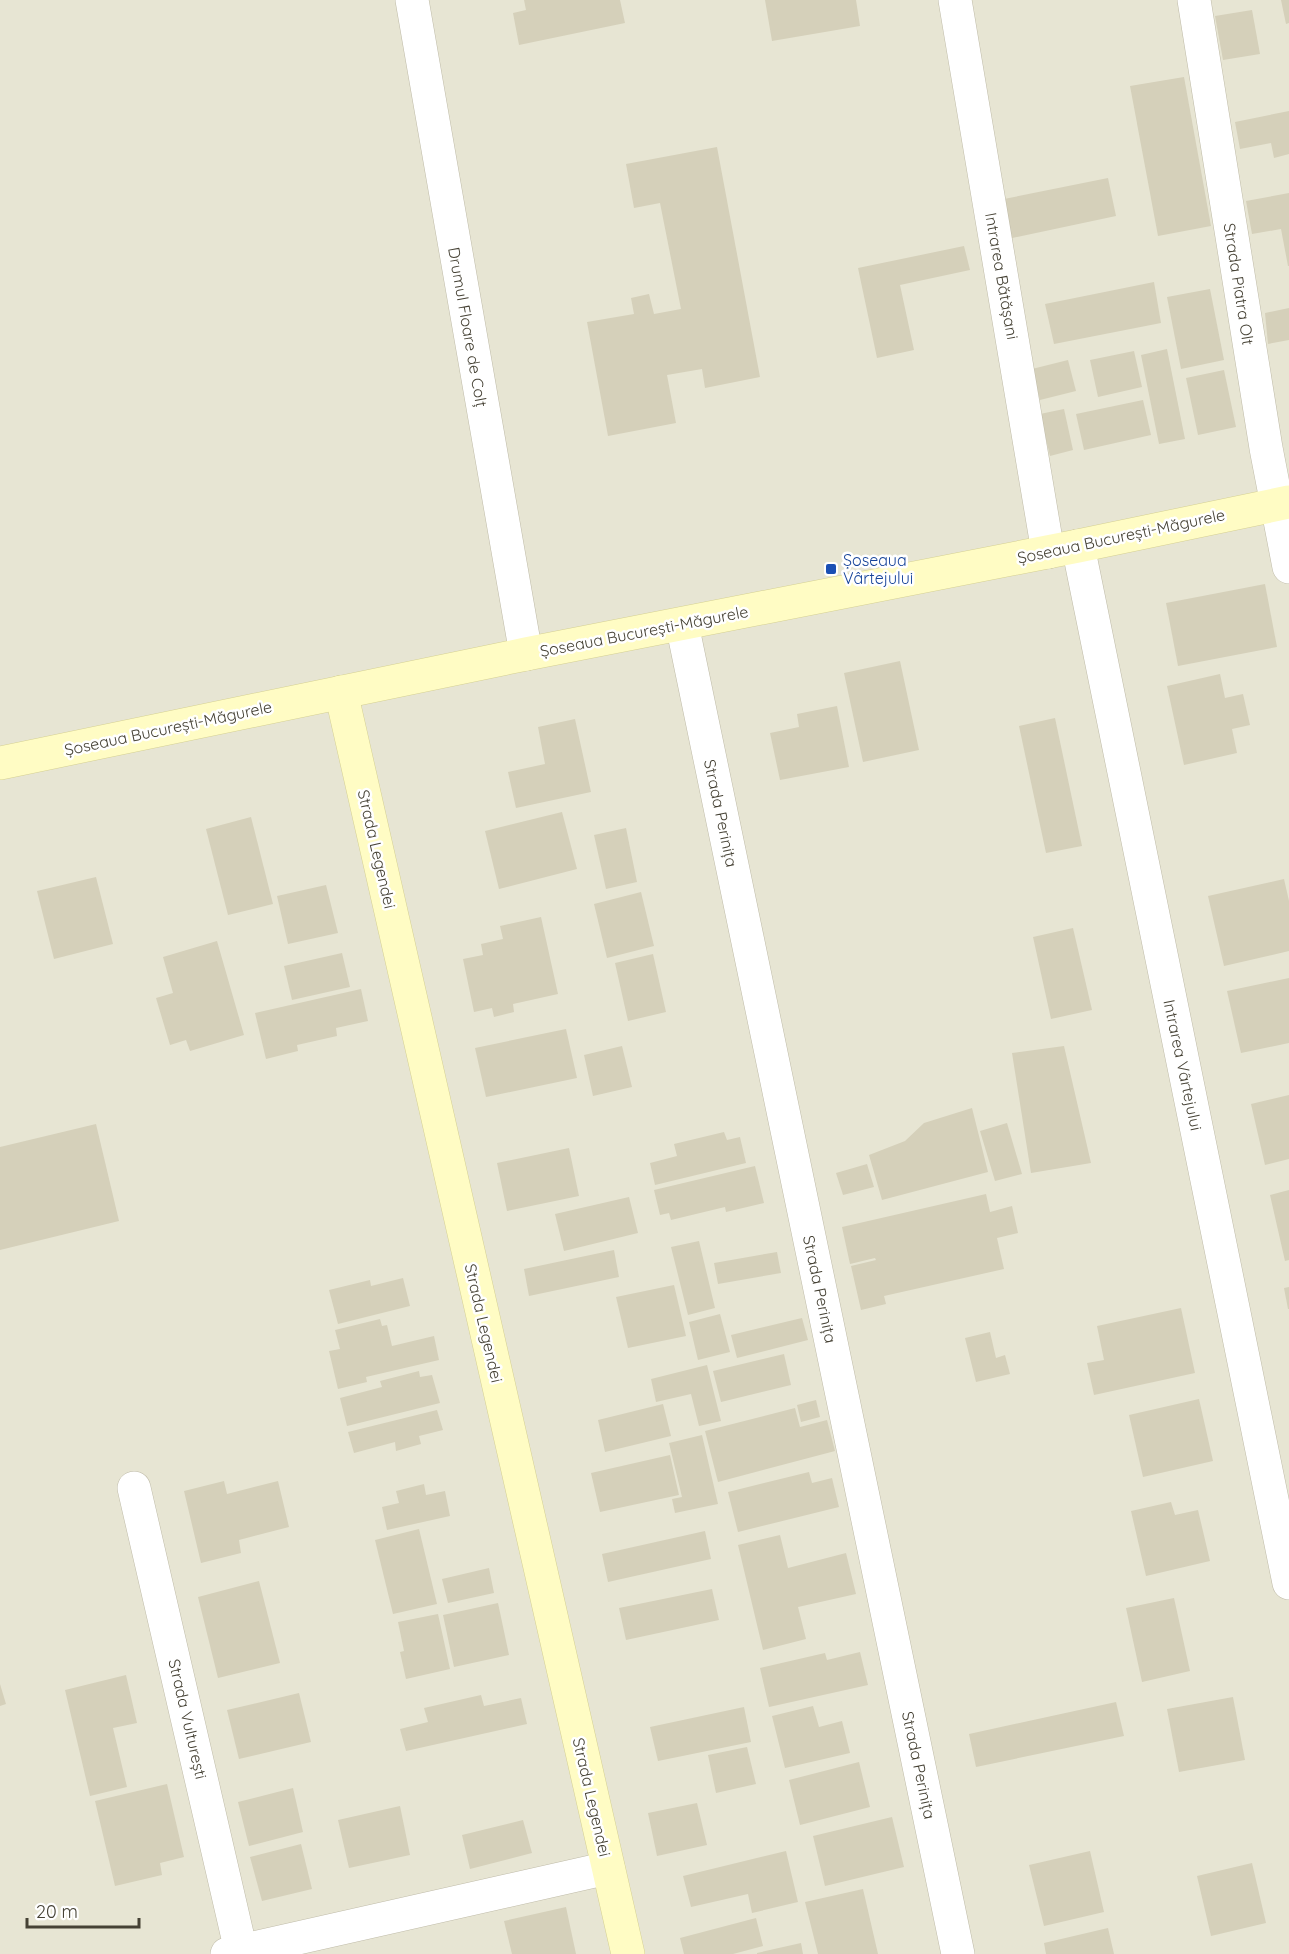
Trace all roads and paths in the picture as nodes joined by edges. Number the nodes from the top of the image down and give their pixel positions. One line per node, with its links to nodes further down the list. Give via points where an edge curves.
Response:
1 (412, 0): 8 (street, Drumul Floare de Colț)
2 (956, 0): 5 (street, Intrarea Bătășani)
3 (1194, 0): 4 (street, Strada Piatra Olt)
4 (1282, 503): 5 (street, Șoseaua București-Măgurele); 6 (street, Strada Piatra Olt)
5 (1063, 549): 7 (street, Șoseaua București-Măgurele); 12 (street, Intrarea Vârtejului)
6 (1289, 567)
7 (682, 624): 8 (street, Șoseaua București-Măgurele); 17 (street, Strada Perinița)
8 (526, 654): 9 (street, Șoseaua București-Măgurele)
9 (340, 692): 10 (street, Șoseaua București-Măgurele); 13 (street, Strada Legendei)
10 (0, 763)
11 (135, 1488): 15 (street, Strada Vulturești)
12 (1289, 1583)
13 (608, 1868): 14 (street, Strada Vulturești); 16 (street, Strada Legendei)
14 (350, 1941): 15 (street, Strada Vulturești)
15 (234, 1952)
16 (628, 1954)
17 (958, 1954)

